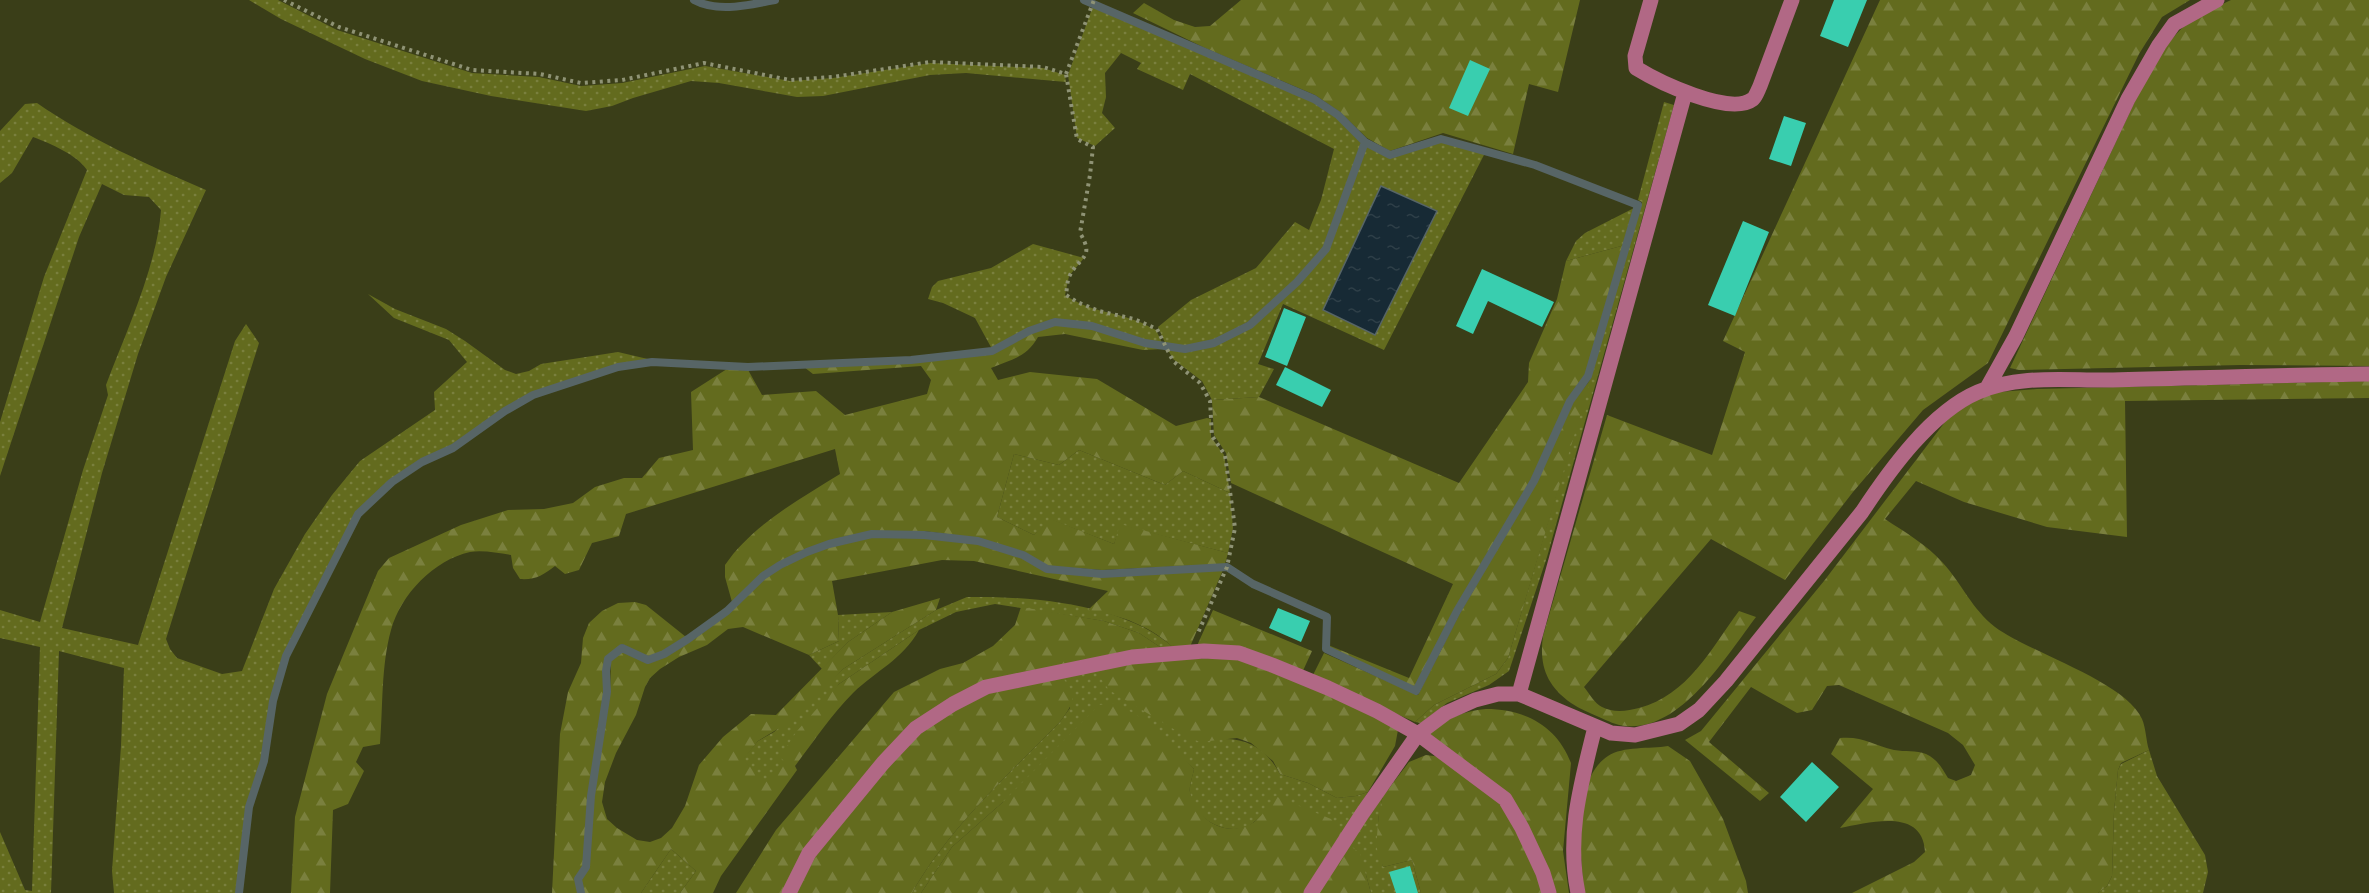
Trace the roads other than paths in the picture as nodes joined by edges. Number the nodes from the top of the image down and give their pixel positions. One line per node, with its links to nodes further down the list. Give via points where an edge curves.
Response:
1 (1651, 0): 4 (street, via 1635,56 1636,68)
2 (1792, 0): 4 (street, via 1753,98 1742,103 1725,102)
3 (2217, 0): 6 (street, via 2174,24 2154,54 2128,99 2016,336)
4 (1686, 93): 7 (street)
5 (2369, 374): 6 (street, via 2028,380)
6 (1987, 388): 8 (street, via 1949,409 1928,428 1726,681 1698,710 1679,724 1635,735)
7 (1519, 694): 8 (street); 9 (street, via 1475,700 1446,713)
8 (1595, 727): 13 (street, via 1572,837)
9 (1418, 734): 10 (street, via 1328,688 1239,653 1132,657 986,687 916,728 882,763 809,853); 11 (street); 12 (street, via 1505,799 1522,828)
10 (789, 893)
11 (1311, 893)
12 (1549, 893)
13 (1578, 893)

